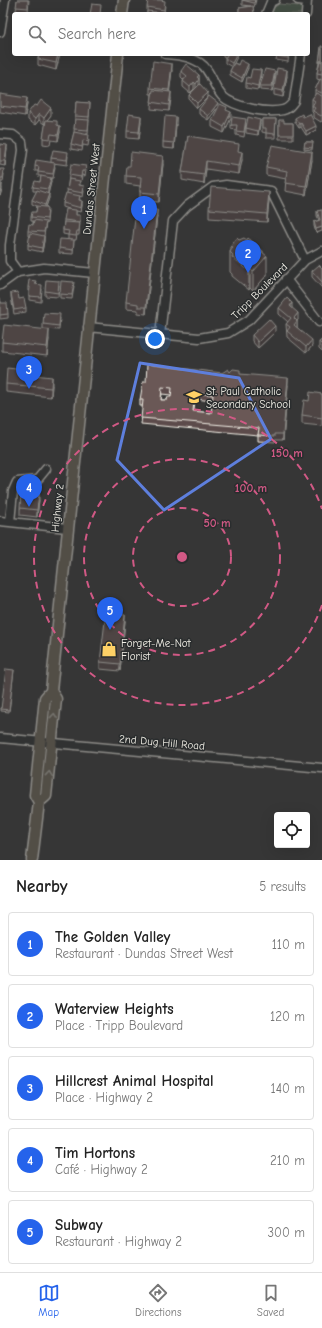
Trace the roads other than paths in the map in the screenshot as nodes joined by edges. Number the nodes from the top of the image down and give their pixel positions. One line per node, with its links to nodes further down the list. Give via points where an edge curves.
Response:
1 (5, 0): 9 (street)
2 (124, 0): 6 (main road)
3 (276, 0): 7 (street, via 271,2)
4 (298, 0): 5 (street)
5 (307, 0): 8 (street)
6 (122, 12)
7 (267, 12)
8 (306, 12)
9 (0, 32)
10 (118, 56): 17 (main road, Dundas Street West)
11 (182, 56): 12 (street, via 201,64 222,96 236,105 276,111 290,107 294,101)
12 (301, 56)
13 (0, 134): 16 (street, via 13,135 22,142 10,245 10,261)
14 (322, 251): 15 (street, Tripp Boulevard)
15 (305, 260): 18 (street, Tripp Boulevard); 22 (street, via 271,190 226,185 214,187 187,206 173,221)
16 (18, 272): 17 (street, via 44,268); 19 (street)
17 (94, 273): 21 (main road, Dundas Street West)
18 (286, 279): 20 (street); 22 (street, Tripp Boulevard, via 249,320 228,333 198,338)
19 (0, 285)
20 (319, 322)
21 (88, 327): 22 (street, Tripp Boulevard); 26 (main road, Highway 2)
22 (160, 335)
23 (46, 469): 25 (street, via 37,480 16,482)
24 (0, 521): 25 (street)
25 (10, 522): 26 (street)
26 (67, 528): 27 (main road, Highway 2)
27 (50, 691): 29 (main road, Highway 2, via 45,698); 30 (main road, Highway 2, one-way to 27, via 56,699)
28 (0, 738): 29 (street, 2nd Dug Hill Road)
29 (41, 742): 30 (street, 2nd Dug Hill Road); 32 (main road, Highway 2, via 35,795)
30 (52, 743): 31 (street, 2nd Dug Hill Road); 32 (main road, Highway 2, one-way to 30, via 46,796)
31 (322, 768)
32 (39, 802): 33 (main road, Highway 2)
33 (32, 860)

